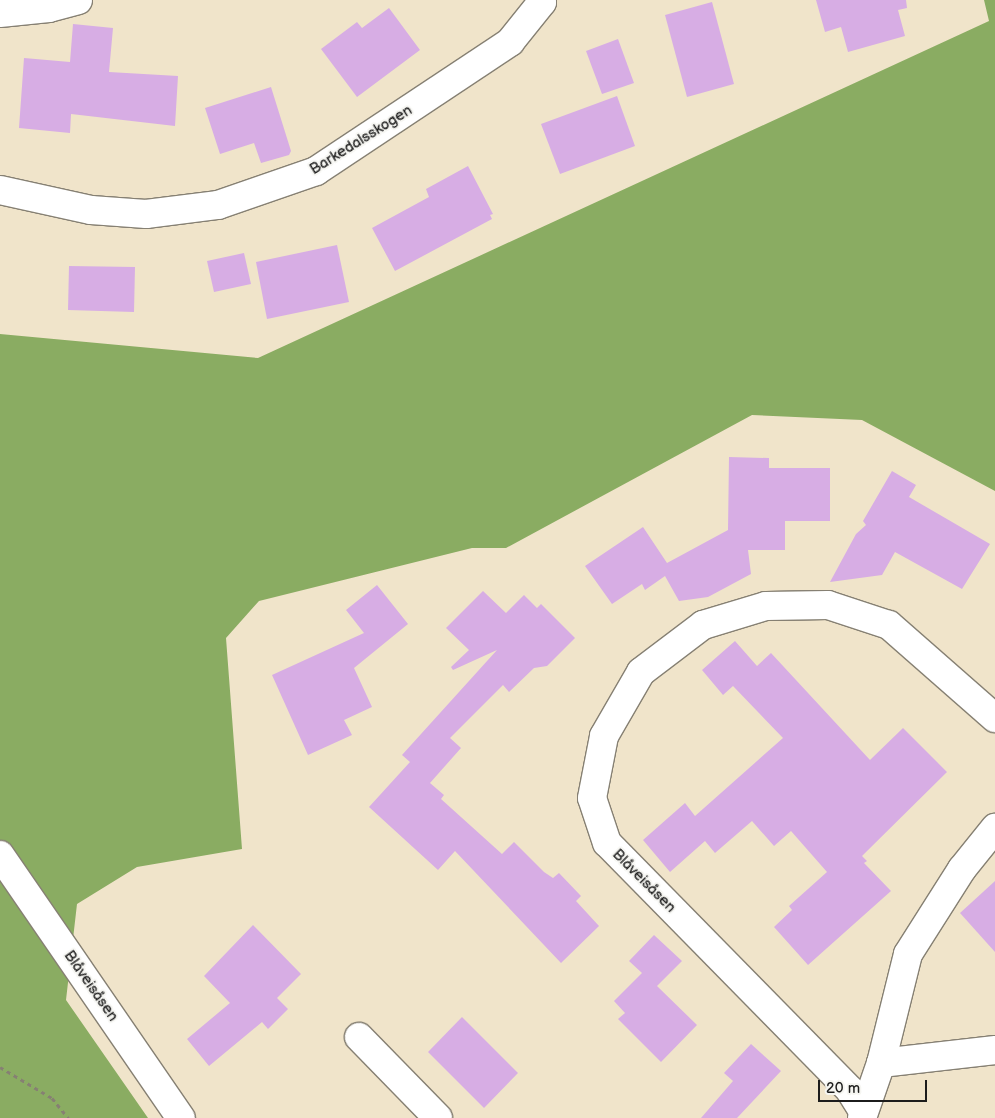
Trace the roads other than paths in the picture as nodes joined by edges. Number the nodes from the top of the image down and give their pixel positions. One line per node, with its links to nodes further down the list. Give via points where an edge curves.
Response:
1 (78, 0): 3 (street, via 49,8)
2 (544, 1): 4 (street, Barkedalsskogen, via 510,42 316,172 218,205 146,214 91,210)
3 (0, 13)
4 (0, 190)
5 (995, 718): 11 (street, Blåveisåsen, via 889,624 828,605 766,606 703,625 640,672 604,736 592,798 607,843 850,1090)
6 (995, 828): 10 (street, Blåveisåsen, via 962,869 908,954)
7 (0, 855): 12 (street, Blåveisåsen)
8 (359, 1037): 13 (street)
9 (995, 1050): 10 (street)
10 (881, 1063): 11 (street, Blåveisåsen)
11 (862, 1115)
12 (180, 1118)
13 (438, 1118)

